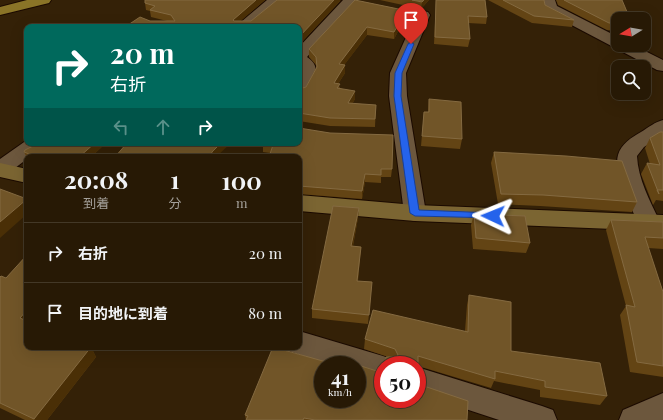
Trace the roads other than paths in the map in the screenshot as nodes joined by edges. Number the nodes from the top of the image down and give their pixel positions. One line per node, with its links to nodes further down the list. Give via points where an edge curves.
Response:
1 (44, 0): 6 (main road)
2 (276, 0): 8 (street)
3 (352, 0): 5 (street); 11 (street)
4 (548, 0): 9 (street, via 550,8)
5 (367, 3)
6 (0, 11)
7 (416, 11): 20 (street, via 398,73 396,135)
8 (247, 24)
9 (611, 39)
10 (636, 52): 13 (street)
11 (302, 53)
12 (302, 61): 14 (street, via 309,70)
13 (663, 66)
14 (302, 85)
15 (663, 126): 21 (street, via 629,150 626,160 628,172)
16 (32, 146): 17 (street)
17 (0, 170): 18 (main road)
18 (24, 175)
19 (302, 203): 20 (main road)
20 (415, 213): 21 (main road)
21 (656, 223)
22 (302, 344): 23 (street)
23 (374, 366)
24 (426, 383): 26 (street)
25 (663, 407): 27 (street)
26 (542, 420)
27 (634, 420)

